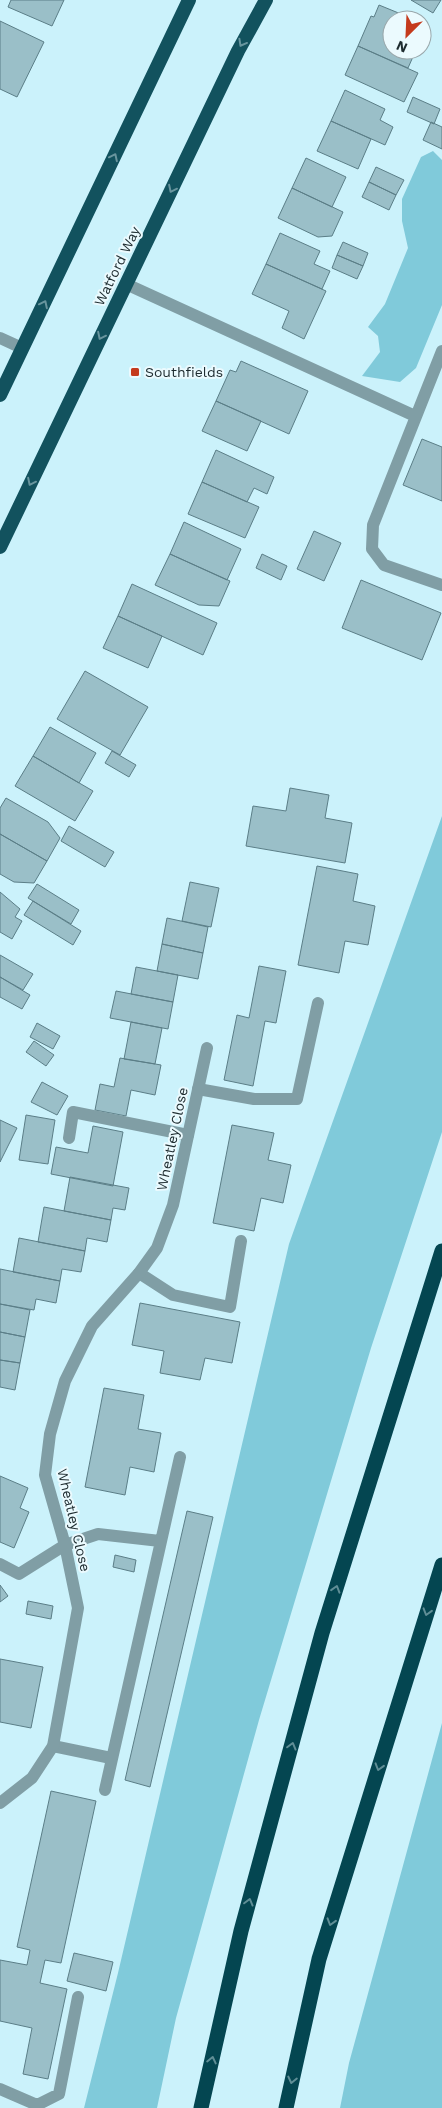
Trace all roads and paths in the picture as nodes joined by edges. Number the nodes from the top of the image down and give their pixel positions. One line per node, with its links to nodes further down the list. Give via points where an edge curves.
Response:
1 (189, 0): 5 (highway, one-way to 1)
2 (266, 0): 3 (highway, Watford Way, one-way to 3, via 238,51)
3 (126, 284): 8 (street); 9 (highway, Watford Way, one-way to 9)
4 (0, 338): 5 (street)
5 (22, 348): 7 (highway)
6 (442, 351): 8 (street)
7 (0, 395)
8 (415, 416): 10 (street, via 373,525 372,549 384,565)
9 (0, 547)
10 (442, 585)
11 (318, 1003): 13 (street, via 297,1099 254,1098)
12 (207, 1048): 13 (street, Wheatley Close)
13 (198, 1089): 14 (street, Wheatley Close)
14 (188, 1135): 15 (street, via 73,1112); 18 (street, Wheatley Close, via 173,1205 157,1248)
15 (69, 1138)
16 (241, 1240): 18 (street, via 230,1307 172,1295)
17 (442, 1250): 31 (highway, one-way to 17, via 241,1931 322,1633)
18 (139, 1272): 21 (street, Wheatley Close, via 92,1326 65,1381 50,1434 46,1475)
19 (180, 1458): 20 (street)
20 (160, 1541): 21 (street, via 98,1534); 25 (street)
21 (65, 1545): 22 (street, via 19,1574); 24 (street, Wheatley Close, via 78,1608)
22 (0, 1564)
23 (442, 1565): 32 (highway, one-way to 32, via 319,1959)
24 (53, 1746): 25 (street); 27 (street, Wheatley Close, via 32,1778)
25 (111, 1758): 26 (street)
26 (105, 1790)
27 (0, 1803)
28 (78, 1997): 30 (street, via 59,2094)
29 (0, 2089): 30 (street)
30 (37, 2107)
31 (201, 2108)
32 (286, 2108)

